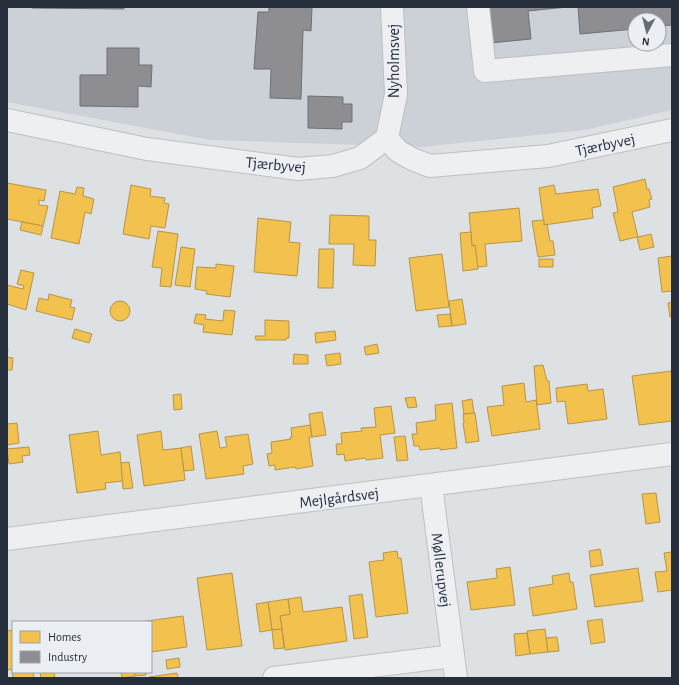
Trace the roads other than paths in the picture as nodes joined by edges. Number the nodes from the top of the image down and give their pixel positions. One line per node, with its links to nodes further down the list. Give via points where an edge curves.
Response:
1 (392, 7): 6 (street, Nyholmsvej, via 396,94)
2 (478, 7): 3 (street, via 485,71)
3 (672, 55)
4 (7, 120): 6 (street, Tjærbyvej, via 147,149 298,169 333,166 360,158)
5 (672, 130): 6 (street, Tjærbyvej, via 548,156 430,166 398,151)
6 (387, 138)
7 (672, 454): 8 (street, Mejlgårdsvej)
8 (431, 485): 9 (street, Mejlgårdsvej); 10 (street, Møllerupvej)
9 (7, 539)
10 (453, 656): 11 (street); 12 (street, Møllerupvej)
11 (274, 678)
12 (456, 678)

